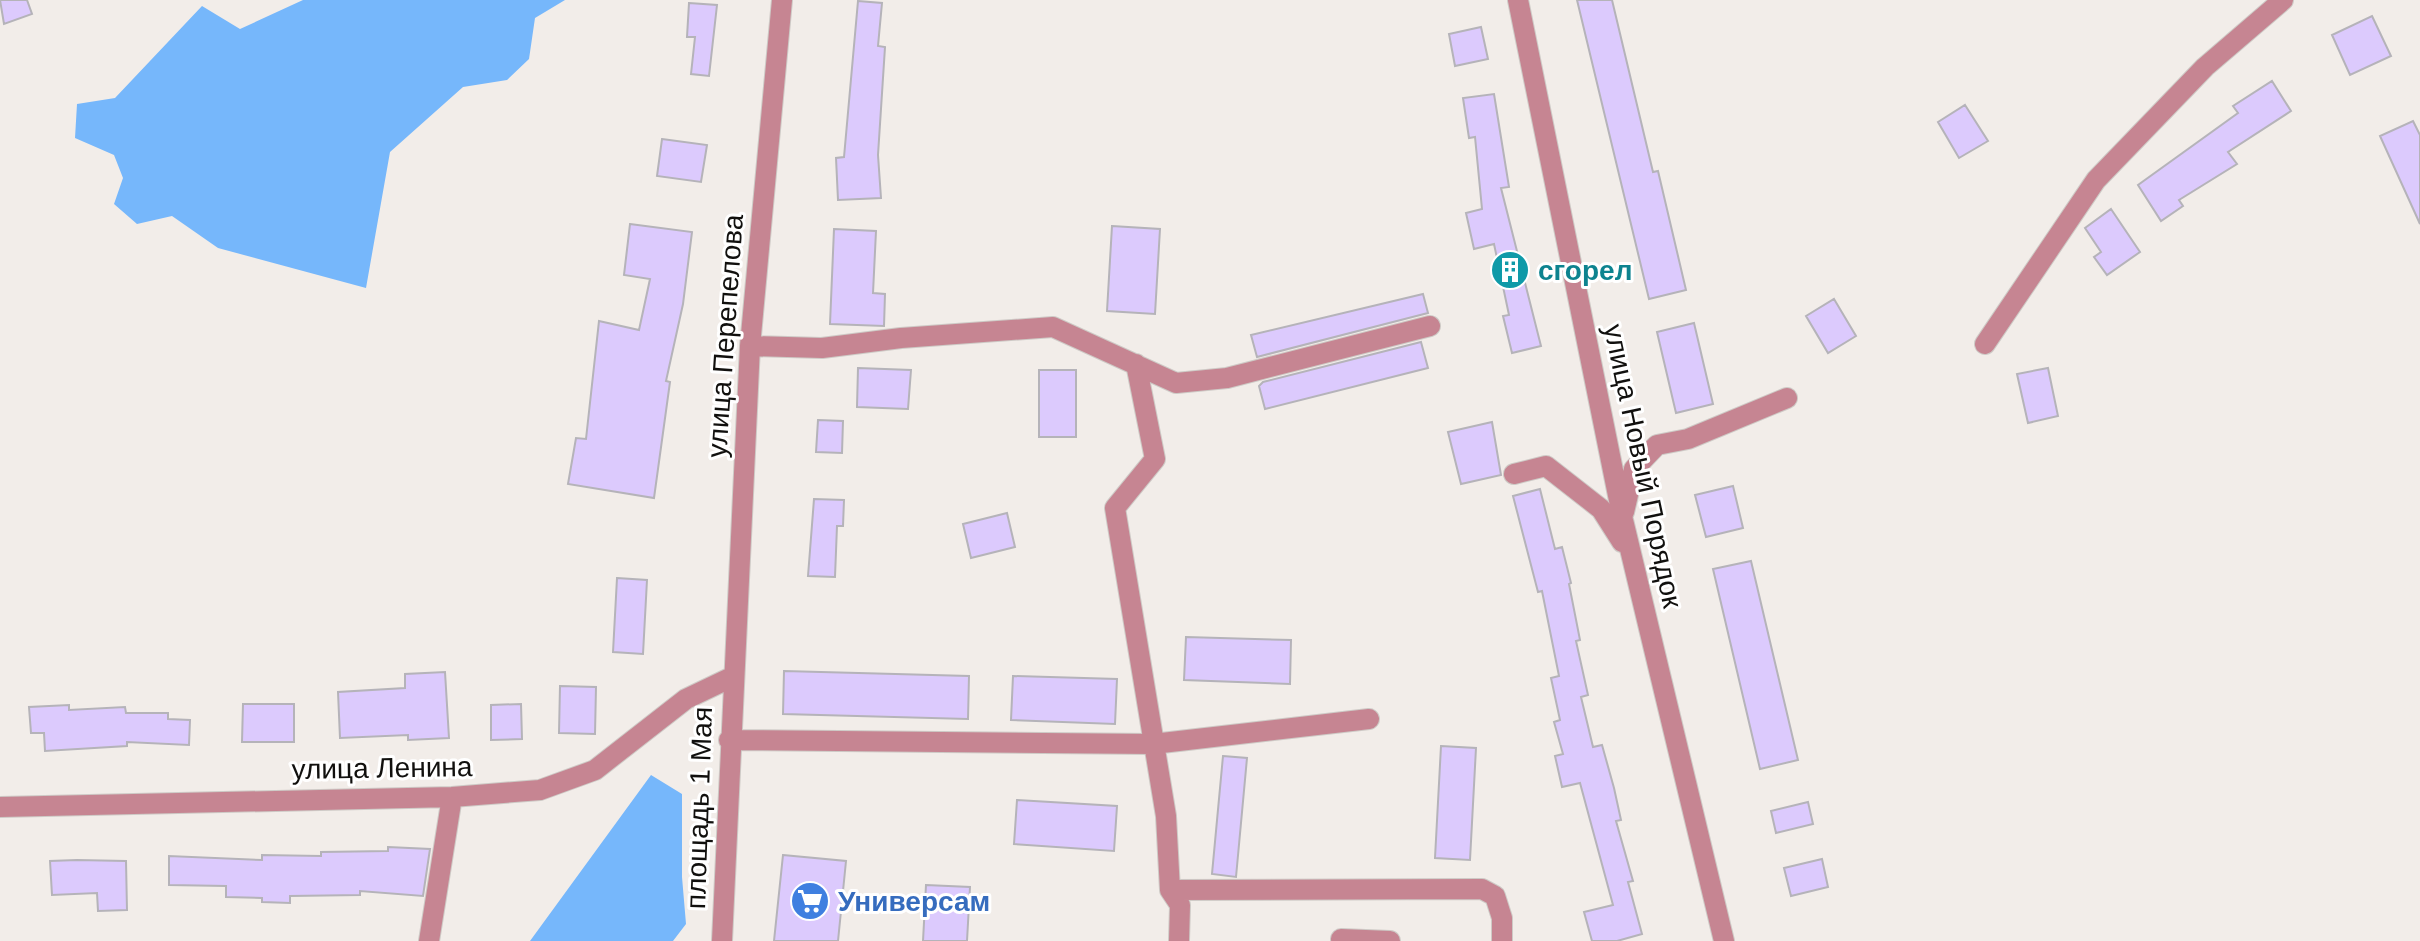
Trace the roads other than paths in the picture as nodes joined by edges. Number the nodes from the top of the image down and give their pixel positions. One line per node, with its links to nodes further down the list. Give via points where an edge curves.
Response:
1 (782, 0): 6 (street, улица Перепелова)
2 (1518, 0): 10 (street, улица Новый Порядок)
3 (2283, 0): 5 (street, via 2205,67 2096,180)
4 (1430, 326): 7 (street, via 1227,378 1176,383)
5 (1985, 344)
6 (750, 346): 7 (street, via 822,348 1053,327); 12 (street, улица Перепелова)
7 (1136, 364): 15 (street, via 1155,459 1115,508)
8 (1787, 398): 10 (street, via 1688,439 1657,445 1634,469)
9 (1514, 474): 11 (street, via 1546,466 1601,509 1620,536)
10 (1623, 520): 11 (street, улица Новый Порядок)
11 (1638, 583): 25 (street, улица Новый Порядок)
12 (732, 677): 14 (street, площадь 1 Мая); 16 (street, улица Ленина, via 686,699 595,770 540,790)
13 (1369, 719): 15 (street)
14 (729, 740): 15 (street); 21 (street, площадь 1 Мая)
15 (1153, 744): 18 (street, via 1166,816)
16 (452, 797): 17 (street, улица Ленина); 20 (street)
17 (0, 807)
18 (1170, 890): 22 (street, via 1180,905); 24 (street, via 1482,889 1495,896)
19 (1341, 939): 23 (street)
20 (429, 941)
21 (722, 941)
22 (1179, 941)
23 (1390, 941)
24 (1502, 941)
25 (1724, 941)

